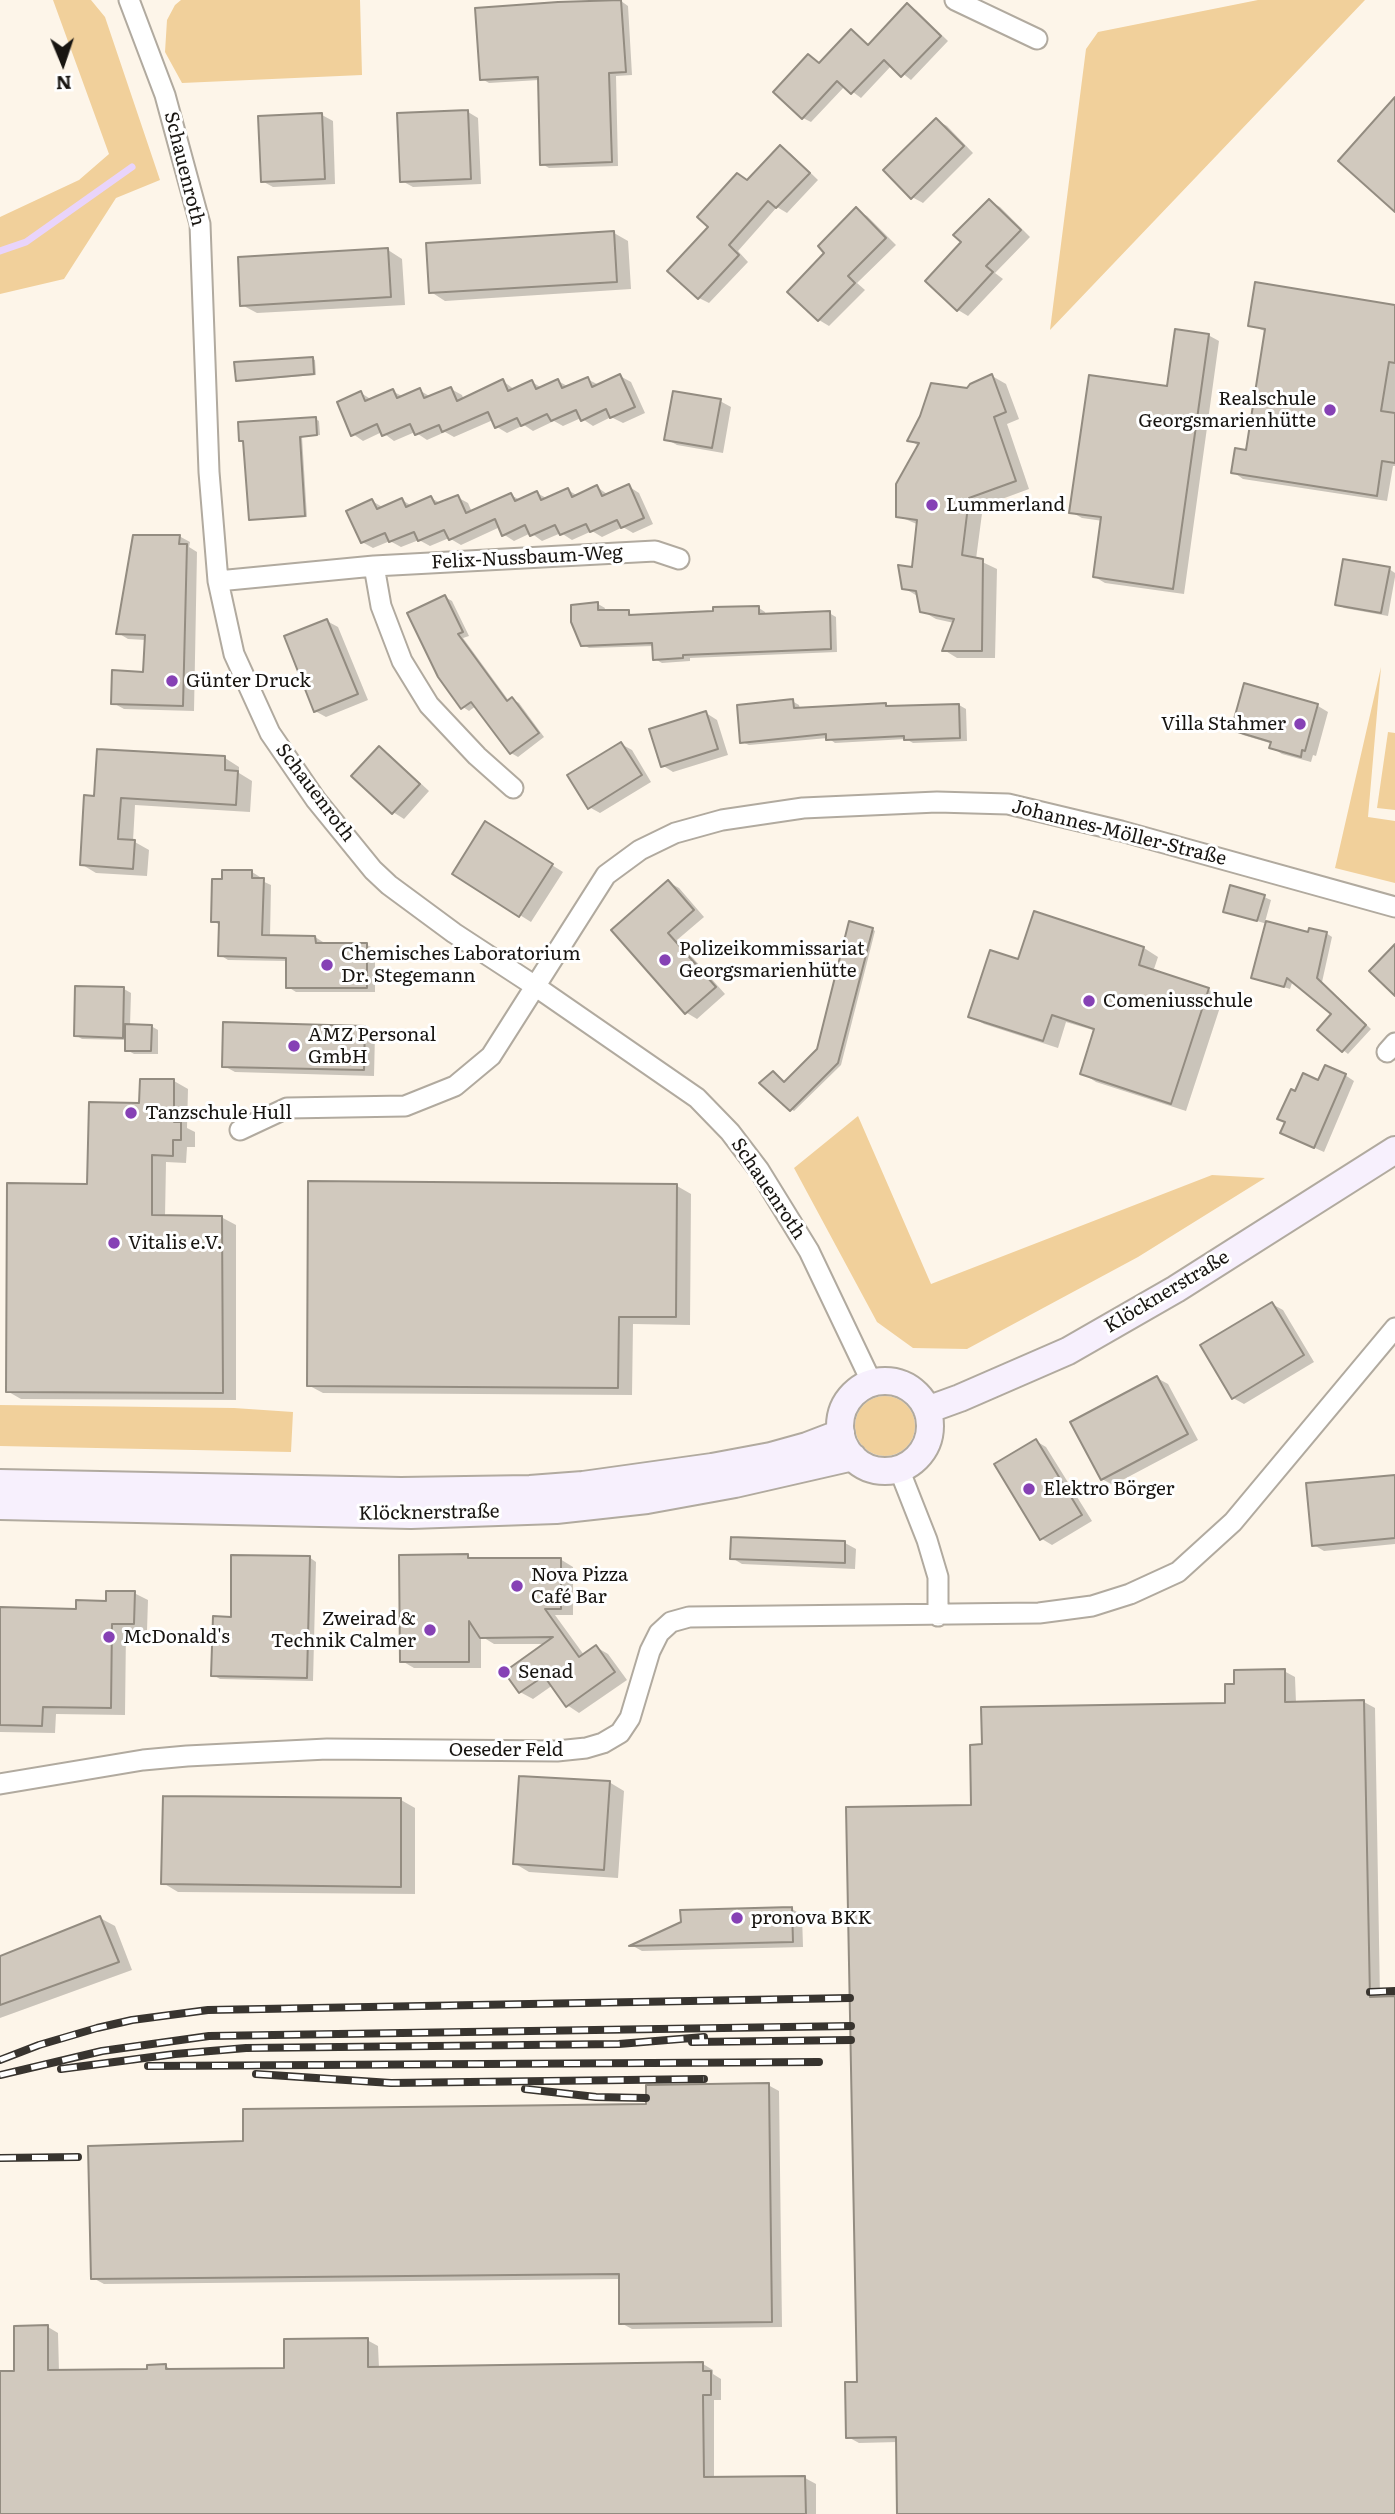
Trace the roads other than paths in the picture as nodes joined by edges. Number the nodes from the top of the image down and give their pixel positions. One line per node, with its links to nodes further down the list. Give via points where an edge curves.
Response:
1 (130, 0): 6 (street, Schauenroth, via 165,95 200,224)
2 (955, 0): 3 (street)
3 (1037, 39)
4 (679, 559): 5 (street, Felix-Nussbaum-Weg, via 655,551)
5 (374, 566): 6 (street, Felix-Nussbaum-Weg); 7 (street, via 382,606 402,661 429,705)
6 (218, 581): 9 (street, Schauenroth, via 234,654 254,699 270,733 316,800 389,885)
7 (513, 788)
8 (1395, 907): 9 (street, Johannes-Möller-Straße, via 1008,804 803,808 722,820 675,833 640,850 606,875)
9 (535, 986): 10 (street, Johannes-Möller-Straße, via 491,1056 455,1086 405,1106 287,1108); 13 (street, Schauenroth, via 697,1098 730,1132 809,1251)
10 (240, 1130)
11 (1395, 1150): 14 (main road, Klöcknerstraße, via 1176,1289 1068,1351)
12 (1395, 1328): 22 (street, via 1233,1522 1178,1572 1092,1606 1039,1613)
13 (872, 1383): 14 (main road, via 898,1383 911,1389); 15 (main road, via 849,1399 842,1412)
14 (927, 1410): 17 (main road, via 929,1431 922,1451)
15 (841, 1433): 16 (main road); 19 (main road, Klöcknerstraße, via 751,1460 583,1485 470,1491)
16 (853, 1457): 17 (main road, via 871,1469); 21 (main road, Klöcknerstraße, via 722,1487 556,1510 411,1515)
17 (899, 1469): 22 (street, via 938,1577)
18 (0, 1483): 19 (main road, Klöcknerstraße)
19 (306, 1489): 21 (main road, via 288,1501 176,1499)
20 (0, 1506): 21 (main road, Klöcknerstraße)
21 (176, 1511)
22 (938, 1616): 23 (street, Oeseder Feld, via 689,1617 671,1622 650,1651 630,1718 620,1733 586,1748 213,1754 143,1760)
23 (0, 1784)

